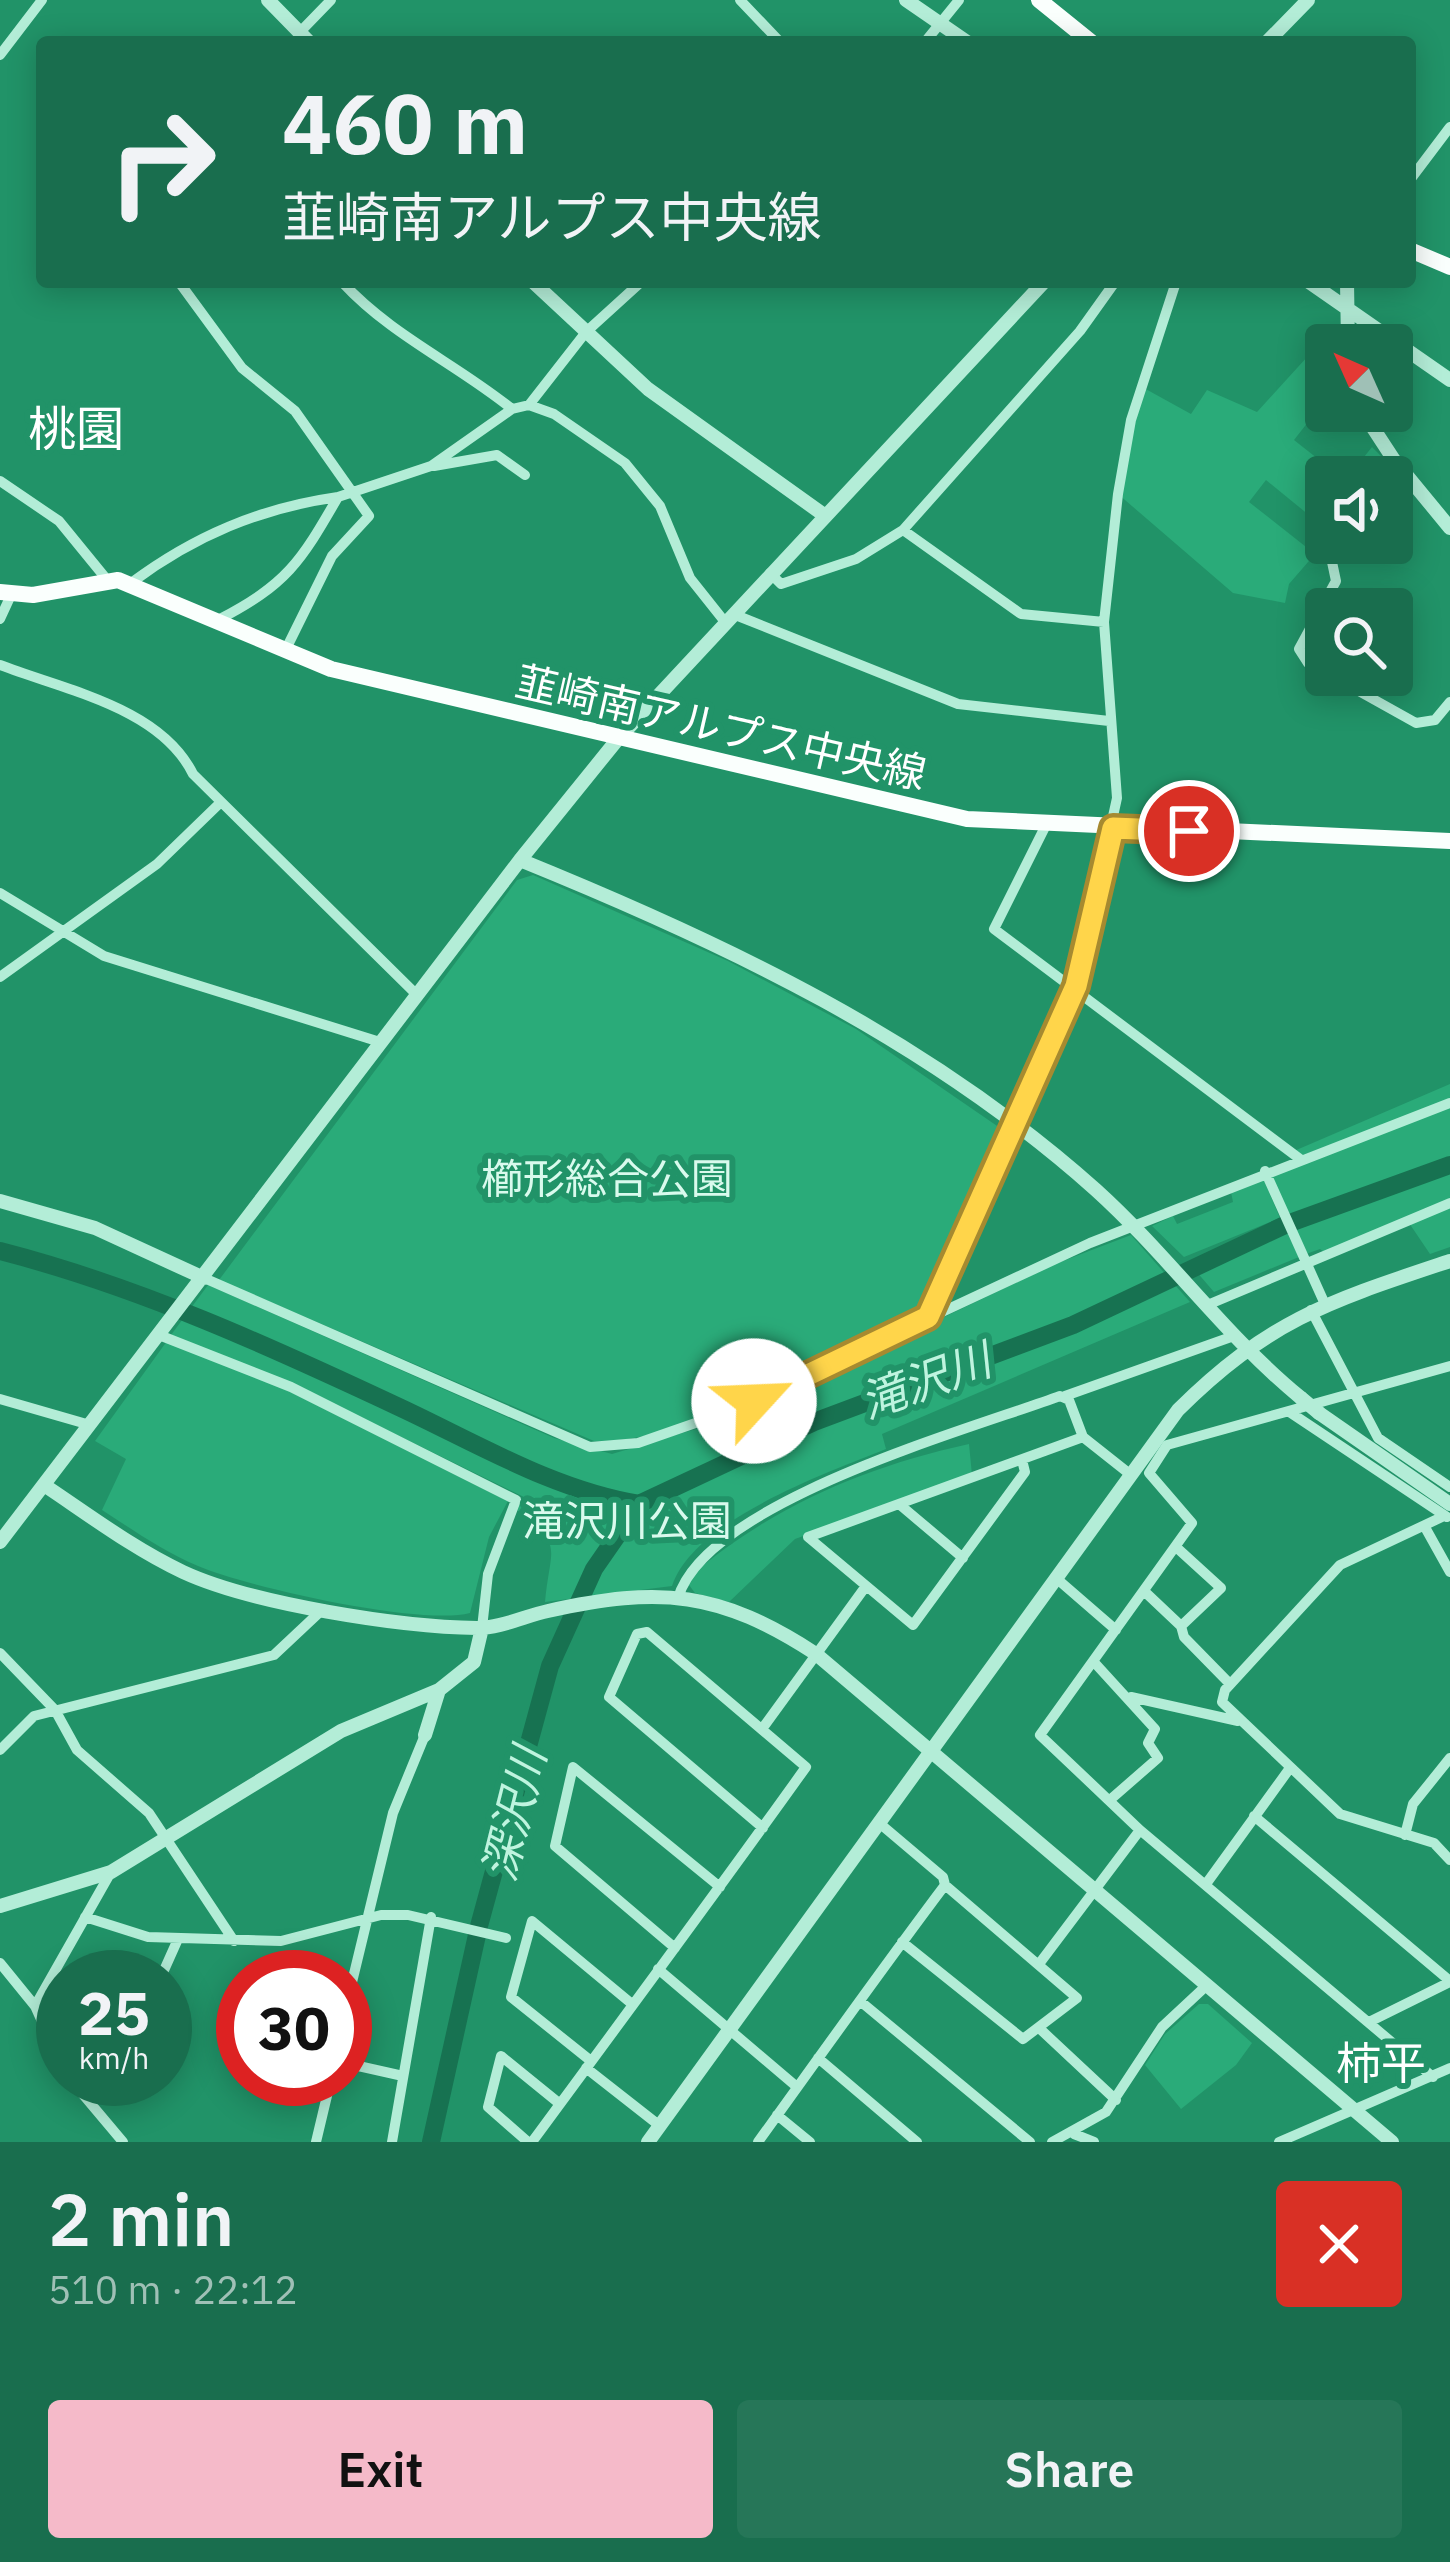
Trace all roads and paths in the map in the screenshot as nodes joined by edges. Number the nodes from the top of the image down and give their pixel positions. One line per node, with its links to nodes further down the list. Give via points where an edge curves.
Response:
1 (42, 0): 17 (street)
2 (268, 0): 10 (street)
3 (331, 0): 11 (street)
4 (740, 0): 12 (street)
5 (906, 0): 9 (street)
6 (959, 0): 9 (street)
7 (1039, 0): 15 (main road)
8 (1308, 0): 16 (street)
9 (942, 25): 13 (street); 14 (street)
10 (304, 36)
11 (306, 36)
12 (774, 36)
13 (931, 36)
14 (958, 36)
15 (1084, 36)
16 (1273, 36)
17 (0, 56)
18 (1450, 127): 19 (street)
19 (1416, 172)
20 (1416, 253): 21 (main road)
21 (1450, 267)
22 (182, 288): 41 (street, via 242,368 295,411)
23 (349, 288): 36 (street, via 385,326)
24 (539, 288): 33 (street)
25 (634, 288): 33 (street)
26 (1038, 288): 43 (street)
27 (1111, 288): 45 (street)
28 (1175, 288): 55 (street, via 1131,420)
29 (1318, 288): 31 (street)
30 (1347, 288): 31 (street)
31 (1348, 309): 32 (street); 34 (street)
32 (1348, 324)
33 (586, 332): 35 (street); 43 (street, via 649,389)
34 (1450, 380)
35 (529, 405): 36 (street); 52 (street, via 625,463 660,506 690,578)
36 (512, 409): 37 (street)
37 (430, 466): 38 (street, via 497,455); 41 (street)
38 (525, 475)
39 (0, 482): 49 (street, via 59,521)
40 (1413, 483): 44 (street)
41 (352, 493): 42 (street); 48 (street, via 369,516)
42 (338, 497): 46 (street); 50 (street, via 234,523)
43 (824, 515): 47 (street)
44 (1450, 528)
45 (903, 530): 47 (street, via 856,559 781,584); 55 (street, via 1022,614)
46 (301, 560): 48 (street); 54 (street, via 270,593)
47 (770, 573): 52 (street)
48 (321, 578): 56 (street)
49 (108, 581): 50 (main road, 韮崎南アルプス中央線); 51 (main road, 韮崎南アルプス中央線)
50 (130, 583): 54 (main road, 韮崎南アルプス中央線)
51 (6, 593): 53 (street)
52 (729, 618): 60 (street, via 958,704); 61 (street)
53 (0, 619)
54 (218, 620): 56 (main road, 韮崎南アルプス中央線)
55 (1104, 622): 60 (street)
56 (286, 650): 61 (main road, 韮崎南アルプス中央線, via 332,670)
57 (0, 665): 62 (street, via 148,725)
58 (1368, 696): 59 (street, via 1416,723 1435,720)
59 (1450, 702)
60 (1109, 721): 64 (street)
61 (617, 740): 63 (main road, 韮崎南アルプス中央線, via 967,819); 66 (street)
62 (221, 802): 68 (street, via 157,864); 71 (street)
63 (1046, 825): 64 (main road, 韮崎南アルプス中央線); 70 (street, via 994,928)
64 (1113, 828): 65 (main road, 韮崎南アルプス中央線); 70 (street)
65 (1450, 841)
66 (520, 860): 71 (street); 74 (street, via 770,969 867,1021)
67 (0, 893): 68 (street)
68 (64, 932): 69 (street); 72 (street, via 136,967)
69 (0, 977)
70 (1076, 986): 74 (street); 75 (street)
71 (417, 994): 72 (street)
72 (380, 1042): 82 (street)
73 (1450, 1103): 75 (street)
74 (1014, 1125): 79 (street); 85 (street)
75 (1300, 1159): 76 (street)
76 (1265, 1171): 79 (street); 80 (street)
77 (0, 1201): 82 (street, via 95,1228)
78 (1450, 1204): 80 (street)
79 (1137, 1228): 83 (street); 85 (street)
80 (1303, 1259): 83 (street); 84 (street)
81 (1450, 1261): 84 (street)
82 (202, 1280): 85 (street, via 590,1447 638,1443 730,1412); 86 (street)
83 (1202, 1302): 87 (street)
84 (1318, 1306): 88 (street); 90 (street)
85 (928, 1317)
86 (161, 1333): 94 (street); 113 (street, via 291,1387 516,1500 488,1574)
87 (1232, 1336): 88 (street); 91 (street)
88 (1242, 1350): 97 (street, via 1178,1410); 101 (street, bridge)
89 (1450, 1366): 90 (street)
90 (1355, 1391): 93 (street); 99 (street, via 1378,1438)
91 (1065, 1396): 95 (street); 110 (street, via 795,1494 696,1561)
92 (0, 1399): 94 (street)
93 (1291, 1413): 101 (street); 104 (street, via 1167,1444 1148,1473 1192,1523)
94 (90, 1425): 98 (street)
95 (1083, 1437): 96 (street); 97 (street)
96 (1022, 1460): 100 (street); 105 (street, via 1025,1472)
97 (1131, 1475): 107 (street)
98 (44, 1485): 103 (street); 111 (street, via 183,1572)
99 (1450, 1487)
100 (899, 1504): 105 (street); 108 (street, via 808,1537)
101 (1448, 1513): 102 (street)
102 (1426, 1529): 106 (street); 118 (street, via 1340,1565)
103 (0, 1542)
104 (1176, 1547): 109 (street); 112 (street, via 1221,1588)
105 (963, 1558): 108 (street, via 913,1625)
106 (1450, 1572)
107 (1057, 1578): 114 (street); 126 (street)
108 (866, 1586): 116 (street)
109 (1144, 1591): 112 (street); 114 (street)
110 (678, 1598): 113 (street, via 610,1602); 116 (street, via 758,1616)
111 (325, 1607): 113 (street); 121 (street, via 274,1654)
112 (1181, 1626): 118 (street)
113 (482, 1628): 119 (street, via 474,1662)
114 (1116, 1630): 117 (street)
115 (0, 1653): 121 (street)
116 (816, 1654): 123 (street); 126 (street)
117 (1093, 1661): 120 (street); 129 (street, via 1040,1735)
118 (1230, 1684): 122 (street, via 1222,1702)
119 (439, 1690): 124 (street); 135 (street, via 340,1732)
120 (1131, 1697): 122 (street); 129 (street, via 1155,1729 1148,1743 1158,1758)
121 (55, 1711): 125 (street, via 34,1716); 135 (street, via 76,1750)
122 (1238, 1721): 128 (street)
123 (762, 1729): 132 (street, via 806,1767); 132 (street, via 647,1632 637,1634 609,1697)
124 (424, 1736): 145 (street)
125 (0, 1750)
126 (930, 1753): 131 (street); 141 (street)
127 (1450, 1759): 134 (street, via 1413,1804)
128 (1290, 1768): 130 (street); 134 (street, via 1340,1814)
129 (1111, 1799): 133 (street)
130 (1254, 1816): 138 (street); 156 (street)
131 (878, 1822): 139 (street); 164 (street)
132 (763, 1828): 140 (street)
133 (1140, 1830): 138 (street); 141 (street)
134 (1406, 1835): 136 (street, via 1434,1844)
135 (167, 1837): 137 (street); 148 (street)
136 (1450, 1860)
137 (111, 1872): 142 (street); 143 (street)
138 (1206, 1884): 162 (street)
139 (945, 1885): 149 (street); 154 (street)
140 (719, 1887): 150 (street); 150 (street, via 573,1767 555,1846)
141 (1094, 1892): 154 (street); 157 (street)
142 (0, 1906)
143 (85, 1916): 147 (street); 160 (street)
144 (431, 1917): 145 (street); 146 (street); 169 (street)
145 (364, 1920): 148 (street, via 281,1941); 152 (street)
146 (506, 1938)
147 (178, 1939): 148 (street); 151 (street)
148 (234, 1941)
149 (902, 1942): 158 (street); 163 (street, via 1024,2038)
150 (675, 1948): 155 (street)
151 (173, 1950)
152 (358, 1950)
153 (0, 1963): 160 (street)
154 (1039, 1964): 163 (street, via 1078,1998)
155 (658, 1969): 159 (street); 164 (street)
156 (1450, 1982): 162 (street)
157 (1206, 1986): 172 (street, via 1162,2027); 176 (street)
158 (860, 2001): 165 (street); 188 (street)
159 (632, 2004): 166 (street); 166 (street, via 532,1921 511,1997)
160 (34, 2006): 161 (street)
161 (36, 2010)
162 (1369, 2021): 170 (street)
163 (1039, 2028): 172 (street)
164 (730, 2029): 171 (street); 178 (street)
165 (818, 2058): 171 (street); 187 (street)
166 (588, 2064): 173 (street); 178 (street)
167 (1450, 2068): 170 (street)
168 (372, 2069): 169 (street)
169 (403, 2076): 182 (street)
170 (1433, 2077): 176 (street)
171 (797, 2086): 177 (street)
172 (1116, 2100): 179 (street)
173 (560, 2104): 183 (street); 183 (street, via 501,2056 488,2107)
174 (93, 2106): 180 (street)
175 (325, 2106): 181 (street)
176 (1352, 2108): 191 (street); 192 (street)
177 (777, 2115): 185 (street); 186 (street)
178 (660, 2126): 184 (street)
179 (1074, 2134): 189 (street); 190 (street)
180 (123, 2142)
181 (316, 2142)
182 (392, 2142)
183 (530, 2142)
184 (648, 2142)
185 (758, 2142)
186 (810, 2142)
187 (916, 2142)
188 (1030, 2142)
189 (1052, 2142)
190 (1094, 2142)
191 (1279, 2142)
192 (1392, 2142)

